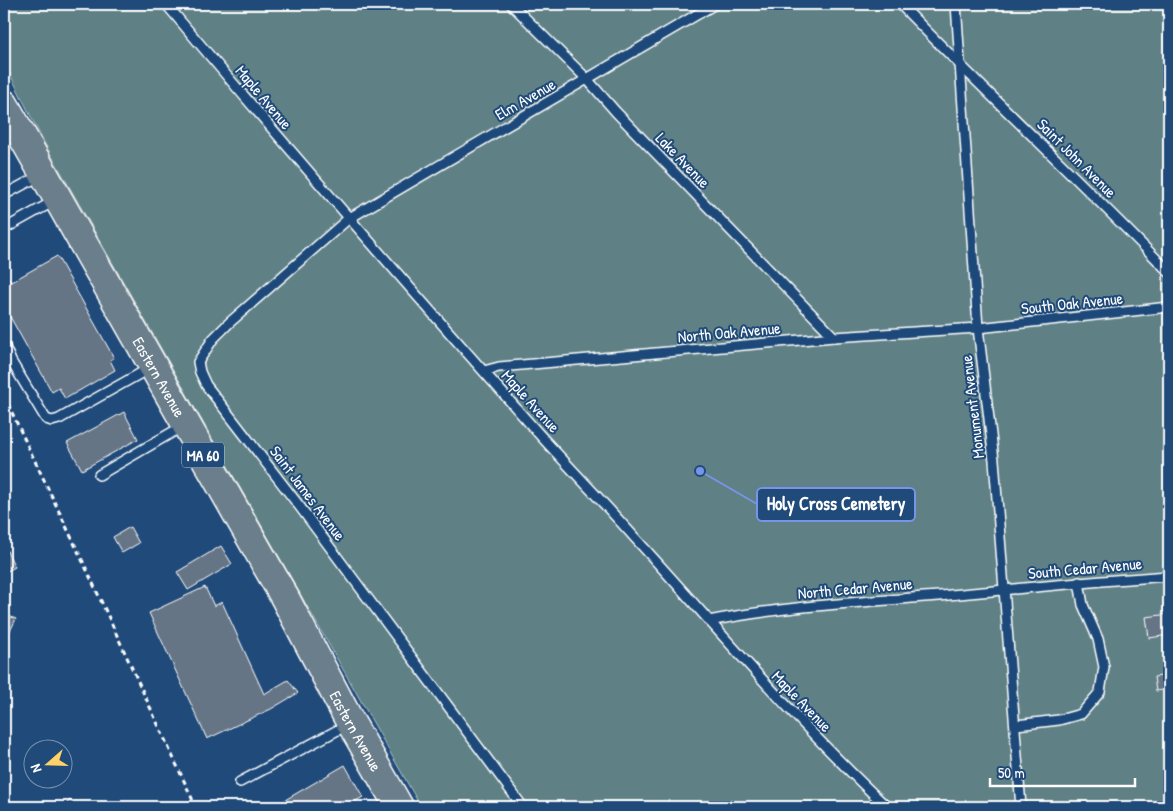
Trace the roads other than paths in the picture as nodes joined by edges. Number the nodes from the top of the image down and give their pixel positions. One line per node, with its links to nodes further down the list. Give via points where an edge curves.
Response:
1 (166, 4): 12 (lane, Maple Avenue)
2 (511, 4): 7 (lane, Lake Avenue)
3 (715, 4): 7 (lane, Elm Avenue)
4 (900, 4): 6 (lane, Saint John Avenue)
5 (956, 4): 6 (lane, Monument Avenue)
6 (961, 68): 14 (lane, Saint John Avenue, via 1030,132); 16 (lane, Monument Avenue)
7 (587, 79): 12 (lane, Elm Avenue); 17 (lane, Lake Avenue)
8 (4, 104): 9 (main road, Eastern Avenue / MA 60)
9 (44, 174): 10 (lane); 11 (main road, Eastern Avenue / MA 60)
10 (4, 195)
11 (58, 199): 13 (lane); 19 (main road, Eastern Avenue / MA 60)
12 (348, 219): 20 (lane, Maple Avenue); 31 (lane, Saint James Avenue, via 229,323 203,353 198,362 200,372 206,385)
13 (4, 230)
14 (1169, 272)
15 (1169, 307): 16 (lane, South Oak Avenue)
16 (978, 328): 17 (lane, North Oak Avenue); 25 (lane, Monument Avenue, via 994,460)
17 (834, 337): 20 (lane, North Oak Avenue, via 499,367)
18 (4, 345): 19 (lane, via 46,419 52,421)
19 (152, 366): 21 (main road, Eastern Avenue / MA 60)
20 (484, 371): 26 (lane, Maple Avenue)
21 (186, 425): 22 (lane); 27 (main road, Eastern Avenue / MA 60, via 285,598)
22 (100, 475)
23 (1169, 576): 24 (lane, South Cedar Avenue)
24 (1079, 582): 25 (lane, South Cedar Avenue); 28 (lane, via 1083,606 1098,639 1104,667 1100,692 1081,714)
25 (1004, 590): 26 (lane, North Cedar Avenue, via 754,612); 28 (lane, Monument Avenue)
26 (709, 621): 32 (lane, Maple Avenue, via 847,770)
27 (351, 723): 29 (lane); 30 (main road, Eastern Avenue / MA 60)
28 (1016, 725): 33 (lane, Monument Avenue)
29 (240, 782)
30 (399, 807)
31 (523, 807)
32 (887, 807)
33 (1021, 807)

